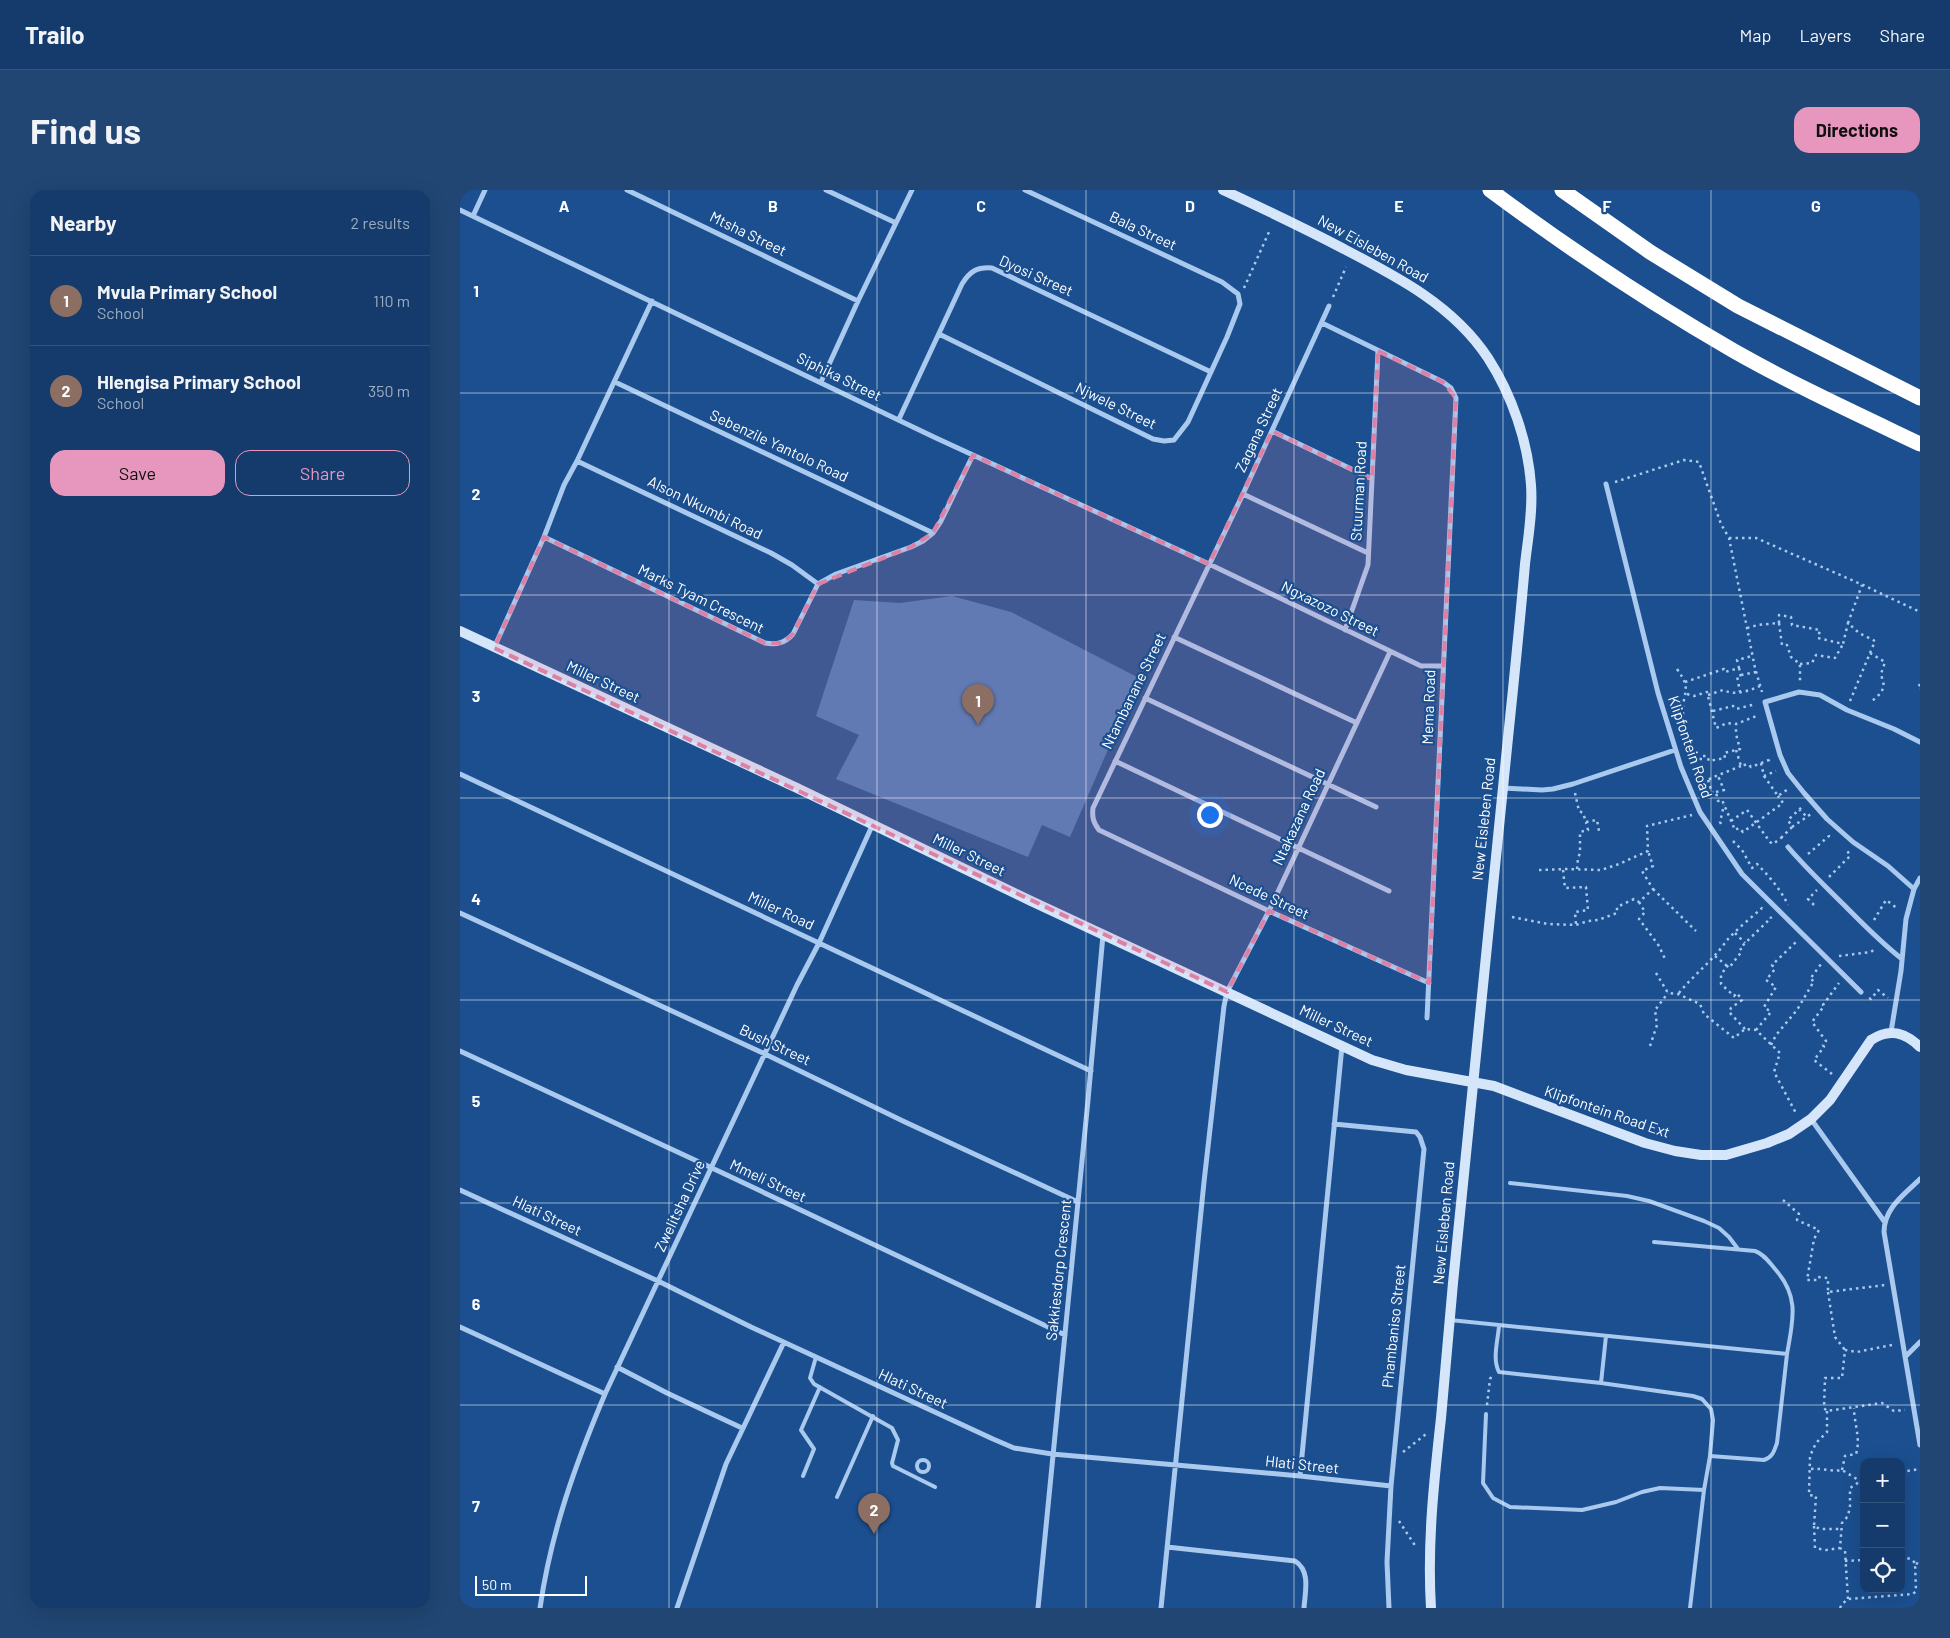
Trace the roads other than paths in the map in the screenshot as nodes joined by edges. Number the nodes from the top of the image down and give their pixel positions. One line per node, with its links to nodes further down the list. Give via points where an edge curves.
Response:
1 (485, 190): 12 (street)
2 (627, 190): 15 (street, Mtsha Street)
3 (826, 190): 13 (street)
4 (912, 190): 13 (street)
5 (1025, 190): 16 (street, Bala Street, via 1222,282 1238,294)
6 (1223, 190): 51 (street, New Eisleben Road, via 1353,253 1426,295 1450,315 1482,350 1507,395 1525,448 1531,487)
7 (1490, 190): 27 (highway, via 1592,262 1734,351)
8 (1562, 190): 11 (highway)
9 (1580, 190): 11 (highway)
10 (460, 210): 12 (street, Siphika Street)
11 (1590, 211): 24 (highway, via 1738,306)
12 (473, 216): 14 (street, Siphika Street)
13 (896, 223): 15 (street)
14 (652, 301): 22 (street); 23 (street, Siphika Street)
15 (858, 301): 23 (street)
16 (1240, 304): 21 (street, Njwele Street)
17 (1329, 306): 18 (street, Zagana Street)
18 (1322, 323): 20 (street); 26 (street, Zagana Street)
19 (938, 334): 21 (street, Dyosi Street, via 966,277 976,268 992,268); 21 (street, Njwele Street, via 1153,439 1164,441 1174,440 1180,435); 25 (street, Dyosi Street)
20 (1378, 351): 30 (street, Stuurman Road); 43 (street, Mema Road, via 1443,382 1456,398)
21 (1211, 372)
22 (615, 382): 29 (street); 33 (street, Sebenzile Yantolo Road)
23 (821, 382): 25 (street, Siphika Street)
24 (1920, 398)
25 (899, 419): 28 (street, Siphika Street)
26 (1272, 431): 30 (street); 32 (street, Zagana Street)
27 (1920, 444)
28 (973, 455): 33 (street); 36 (street, Siphika Street)
29 (578, 461): 34 (street, via 564,485); 37 (street, Alson Nkumbi Road, via 771,554)
30 (1372, 479): 35 (street, Stuurman Road)
31 (1606, 484): 47 (street, Klipfontein Road)
32 (1243, 494): 35 (street); 36 (street, Zagana Street)
33 (932, 533): 37 (street, via 911,547 836,574)
34 (544, 537): 37 (street, Marks Tyam Crescent, via 775,645 794,634); 41 (street)
35 (1368, 553): 38 (street, Stuurman Road, via 1368,565)
36 (1209, 564): 38 (street, Ngxazozo Street); 40 (street, Ntambanane Street)
37 (818, 584)
38 (1345, 630): 42 (street, Ngxazozo Street)
39 (460, 631): 41 (street, Miller Street)
40 (1174, 637): 44 (street, Ntambanane Street); 45 (street)
41 (494, 648): 53 (street, Miller Street)
42 (1390, 652): 43 (street, Ngxazozo Street, via 1421,666); 45 (street, Ntakazana Road)
43 (1443, 666): 65 (street, Mema Road)
44 (1145, 698): 48 (street, Ntambanane Street); 50 (street)
45 (1357, 723): 50 (street, Ntakazana Road)
46 (1920, 742): 58 (street, via 1820,695 1799,692 1765,702 1778,749 1796,783 1832,824)
47 (1675, 750): 51 (street, via 1573,784 1542,790); 67 (street, Klipfontein Road, via 1700,812 1742,874)
48 (1115, 761): 54 (street, Ntambanane Street, via 1093,808 1094,823); 55 (street)
49 (460, 774): 63 (street, Miller Road)
50 (1328, 784): 52 (street); 55 (street, Ntakazana Road)
51 (1502, 788): 75 (street, New Eisleben Road)
52 (1376, 807)
53 (872, 826): 62 (street, Miller Street); 63 (street, Zwelitsha Drive)
54 (1099, 830): 60 (street, Ncede Street)
55 (1298, 847): 59 (street); 60 (street, Ntakazana Road)
56 (1788, 847): 64 (street, via 1881,943)
57 (1920, 878): 58 (street)
58 (1914, 890): 64 (street, via 1907,914)
59 (1389, 892)
60 (1269, 911): 65 (street, Ncede Street); 66 (street, Ntakazana Road)
61 (460, 914): 73 (street, Bush Street)
62 (1103, 935): 66 (street, Miller Street); 74 (street, Sakkiesdorp Crescent)
63 (819, 943): 73 (street, Zwelitsha Drive); 74 (street, Miller Road)
64 (1902, 959): 69 (street)
65 (1429, 983): 68 (street, Mema Road)
66 (1227, 992): 70 (street, Miller Street); 107 (street, via 1221,1019)
67 (1861, 992)
68 (1427, 1018)
69 (1891, 1032): 71 (street, via 1902,1034); 76 (street, Klipfontein Road Ext, via 1871,1040 1830,1100)
70 (1342, 1046): 75 (street, Miller Street, via 1389,1066); 77 (street)
71 (1920, 1047)
72 (460, 1051): 78 (street, Mmeli Street)
73 (765, 1054): 78 (street, Zwelitsha Drive); 82 (street, Bush Street)
74 (1091, 1071): 82 (street, Sakkiesdorp Crescent)
75 (1473, 1081): 76 (street, Klipfontein Road Ext, via 1646,1143 1692,1153 1726,1154 1745,1150 1789,1134); 87 (street, New Eisleben Road)
76 (1807, 1122): 83 (street)
77 (1334, 1124): 110 (street); 112 (street, Phambaniso Street, via 1416,1132 1424,1148)
78 (712, 1168): 86 (street, Zwelitsha Drive); 90 (street, Mmeli Street)
79 (1920, 1179): 83 (street, via 1891,1207)
80 (1510, 1182): 85 (lane, via 1649,1201 1719,1228)
81 (460, 1190): 86 (street, Hlati Street)
82 (1078, 1202): 90 (street, Sakkiesdorp Crescent)
83 (1884, 1221): 96 (street)
84 (1654, 1242): 85 (lane)
85 (1738, 1249): 94 (lane, via 1763,1255 1788,1286 1794,1314)
86 (658, 1281): 92 (street, Hlati Street); 97 (street, Zwelitsha Drive)
87 (1450, 1320): 88 (lane); 123 (street, New Eisleben Road, via 1431,1515)
88 (1499, 1326): 91 (lane); 98 (lane, via 1497,1370 1506,1374)
89 (460, 1327): 100 (street)
90 (1065, 1335): 105 (street, Sakkiesdorp Crescent)
91 (1606, 1336): 94 (lane); 98 (lane)
92 (784, 1342): 95 (street, Hlati Street); 103 (street)
93 (1920, 1342): 96 (street)
94 (1787, 1354): 106 (lane, via 1777,1443 1770,1458)
95 (816, 1357): 99 (lane, via 810,1378); 105 (street, Hlati Street, via 1014,1448)
96 (1905, 1357): 104 (street)
97 (617, 1367): 100 (street, Zwelitsha Drive); 103 (street)
98 (1601, 1383): 106 (lane, via 1702,1399 1711,1409 1713,1420)
99 (820, 1387): 102 (lane); 109 (lane, via 801,1430 814,1449)
100 (605, 1394): 117 (street, Zwelitsha Drive, via 565,1496)
101 (1486, 1414): 114 (lane, via 1483,1483 1492,1498 1510,1506 1582,1510 1660,1488)
102 (873, 1416): 111 (lane, via 892,1428 897,1436 893,1466); 115 (lane)
103 (742, 1428): 118 (street, via 726,1464)
104 (1920, 1445)
105 (1052, 1454): 107 (street, Hlati Street); 119 (street, Sakkiesdorp Crescent)
106 (1710, 1456): 114 (lane)
107 (1176, 1466): 110 (street, Hlati Street); 116 (street)
108 (920, 1471): 108 (lane, via 918,1462 928,1458 928,1469); 111 (lane)
109 (803, 1476)
110 (1300, 1476): 112 (street, Hlati Street)
111 (917, 1477): 113 (lane)
112 (1390, 1486): 122 (street, Phambaniso Street)
113 (935, 1487)
114 (1704, 1490): 124 (lane)
115 (837, 1497)
116 (1167, 1547): 120 (street); 121 (street, via 1296,1561 1301,1564 1305,1576)
117 (540, 1608)
118 (677, 1608)
119 (1038, 1608)
120 (1161, 1608)
121 (1304, 1608)
122 (1389, 1608)
123 (1431, 1608)
124 (1690, 1608)

